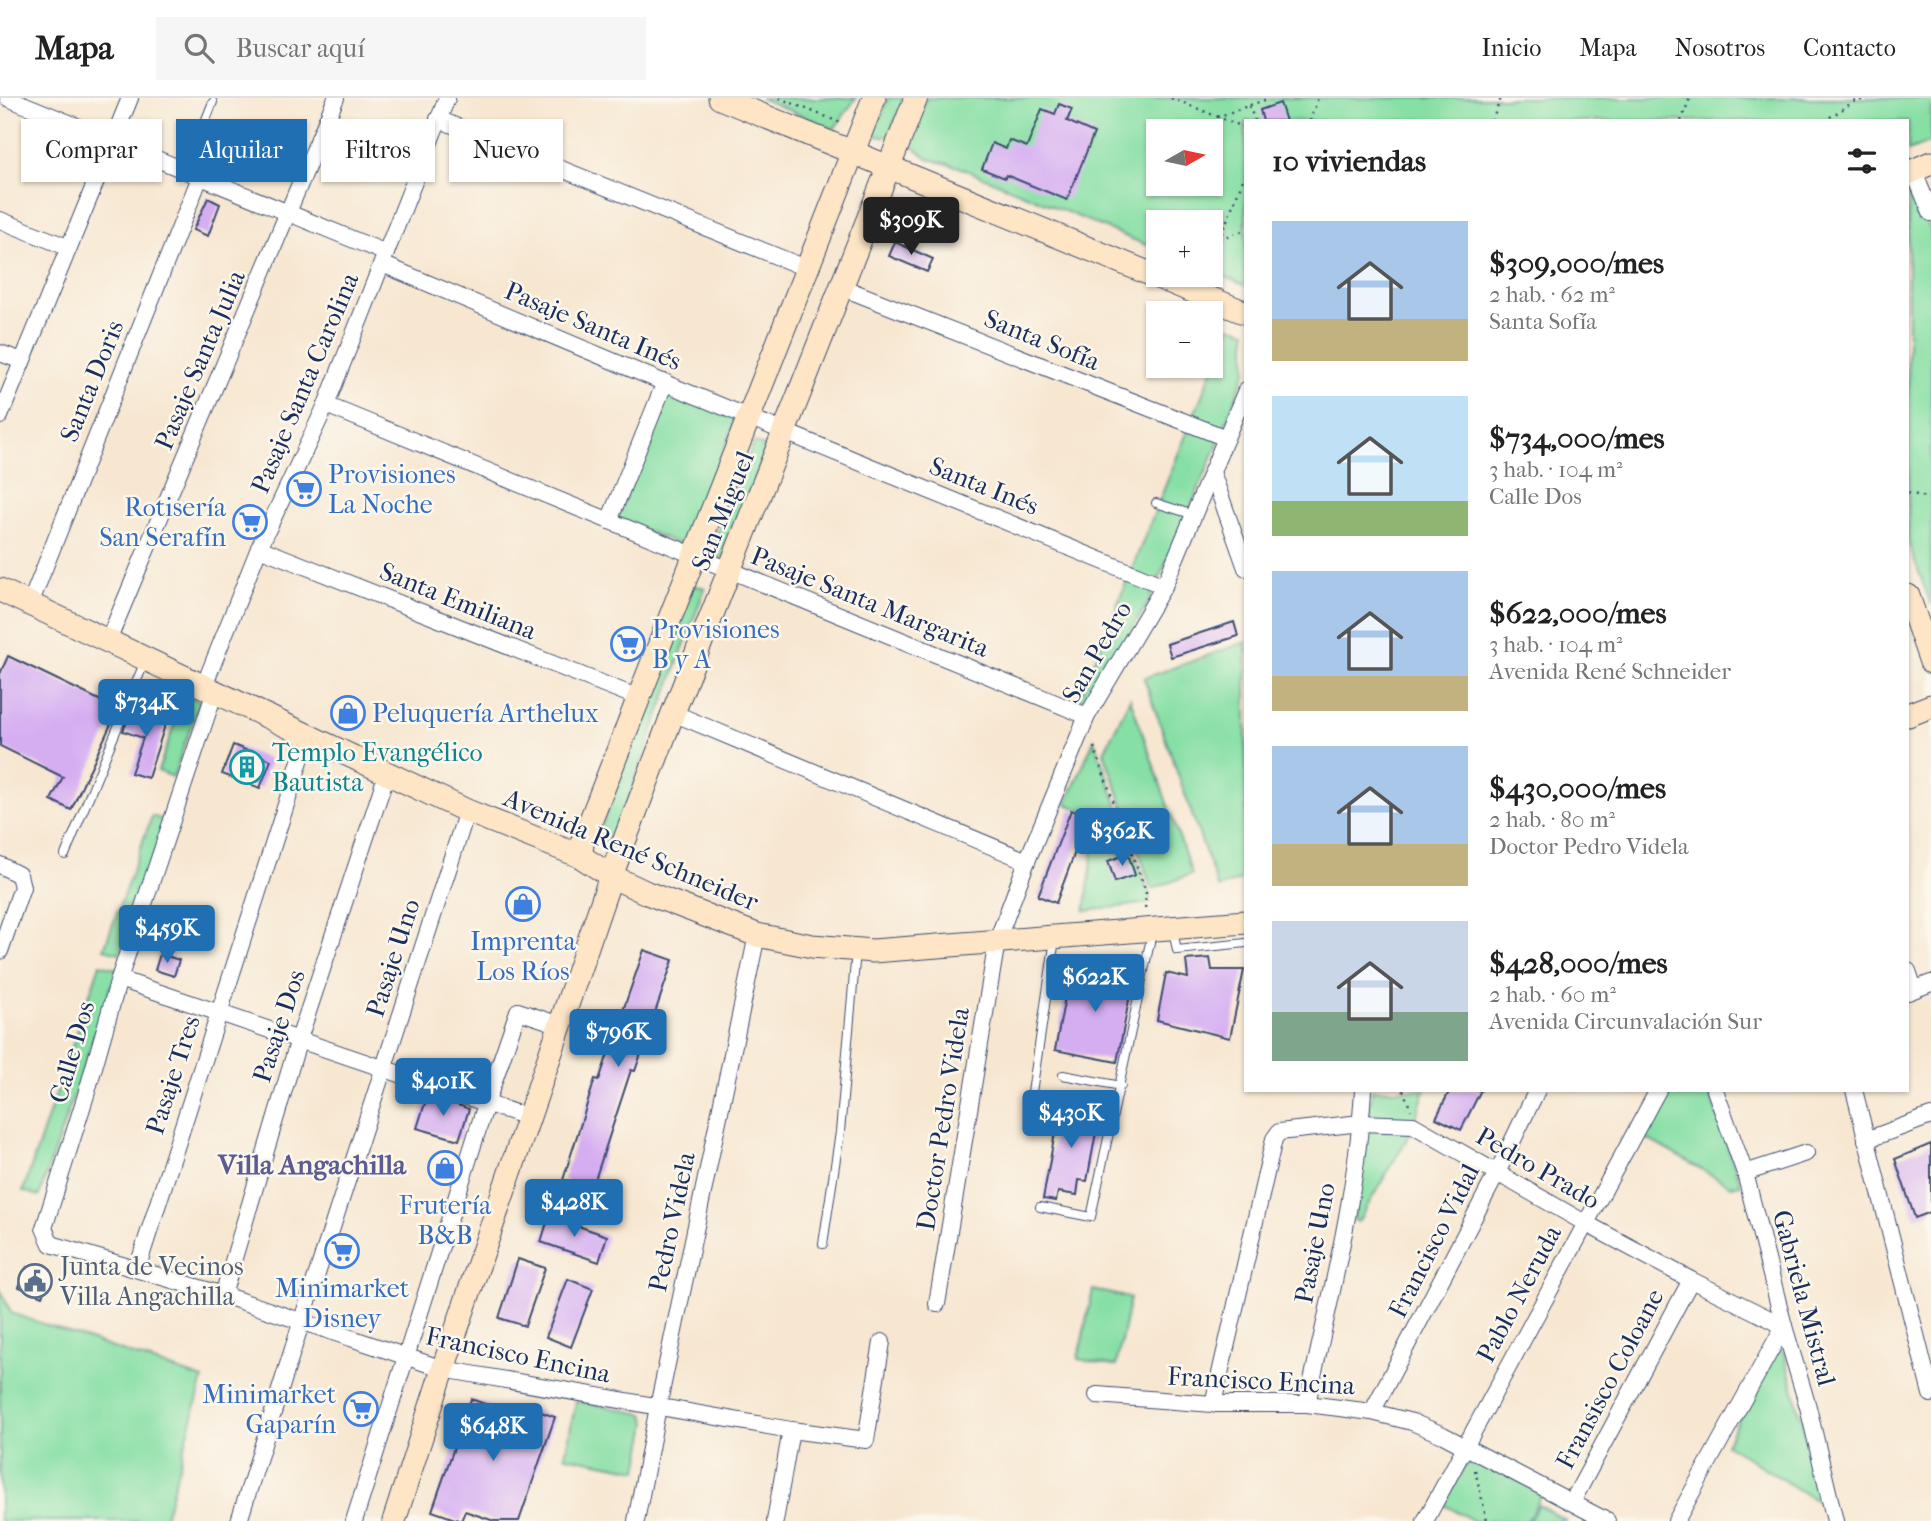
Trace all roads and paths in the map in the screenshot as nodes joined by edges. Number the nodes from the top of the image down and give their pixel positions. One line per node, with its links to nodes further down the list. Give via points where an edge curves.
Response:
1 (8, 98): 18 (street)
2 (130, 98): 19 (street)
3 (336, 98): 36 (street, Pasaje Santa Julia)
4 (447, 98): 21 (street, Pasaje Santa Carolina)
5 (720, 98): 29 (main road)
6 (779, 98): 28 (path)
7 (874, 98): 28 (main road, San Miguel)
8 (916, 98): 30 (main road, San Miguel)
9 (1171, 98): 17 (path)
10 (1270, 98): 16 (path)
11 (1318, 98): 23 (path)
12 (1501, 98): 24 (path)
13 (1690, 98): 25 (path)
14 (1874, 98): 26 (path, via 1855,101)
15 (213, 102): 20 (lane)
16 (1249, 106): 17 (path); 22 (path)
17 (1217, 117): 27 (path)
18 (59, 119)
19 (122, 119)
20 (208, 119)
21 (438, 119): 43 (street, Pasaje Santa Carolina); 44 (street)
22 (1254, 119)
23 (1311, 119)
24 (1493, 119)
25 (1682, 119)
26 (1827, 119)
27 (1244, 127)
28 (861, 131): 29 (main road, San Miguel)
29 (854, 153): 30 (main road); 44 (main road, San Miguel)
30 (888, 167): 45 (main road, San Miguel); 46 (main road)
31 (1917, 169): 37 (street)
32 (1244, 177): 39 (path)
33 (95, 182): 42 (street)
34 (190, 182): 70 (street, Santa Doris)
35 (213, 182): 36 (street)
36 (289, 213): 43 (street); 71 (street, Pasaje Santa Julia)
37 (1931, 213)
38 (0, 220): 42 (street)
39 (1223, 231)
40 (1244, 231): 41 (path)
41 (1223, 238)
42 (67, 247): 48 (street)
43 (384, 258): 49 (street, Pasaje Santa Inés); 51 (street, Pasaje Santa Carolina)
44 (808, 270): 53 (main road, San Miguel)
45 (842, 287): 55 (main road, San Miguel); 56 (street, Santa Sofía)
46 (1244, 312)
47 (0, 353): 48 (street)
48 (22, 361): 52 (street)
49 (665, 383): 53 (street, Pasaje Santa Inés); 62 (street)
50 (1244, 399): 54 (street, San Pedro)
51 (326, 405): 62 (street, Pasaje Santa Margarita); 63 (street, Pasaje Santa Carolina)
52 (0, 416)
53 (750, 416): 55 (street, Pasaje Santa Inés); 64 (main road, San Miguel)
54 (1240, 418): 56 (street, San Pedro)
55 (785, 431): 66 (main road, San Miguel); 67 (street, Santa Inés)
56 (1226, 438): 57 (street, San Pedro)
57 (1212, 472): 61 (street, San Pedro); 65 (street)
58 (1909, 493): 59 (path)
59 (1931, 498)
60 (1156, 502): 61 (lane)
61 (1194, 515): 67 (street, San Pedro)
62 (609, 521): 64 (street, Pasaje Santa Margarita)
63 (259, 548): 74 (street, Pasaje Santa Carolina); 75 (street, Santa Emiliana)
64 (695, 556): 66 (street, Pasaje Santa Margarita); 75 (main road, San Miguel)
65 (1244, 562)
66 (730, 572): 77 (main road, San Miguel); 79 (street, Pasaje Santa Margarita)
67 (1164, 586): 79 (street, San Pedro)
68 (0, 590): 70 (main road, Avenida René Schneider)
69 (1909, 599): 73 (main road)
70 (30, 604): 71 (main road, Avenida René Schneider)
71 (108, 641): 72 (main road, Avenida René Schneider)
72 (146, 659): 74 (main road, Avenida René Schneider); 84 (lane)
73 (1931, 662)
74 (209, 689): 80 (main road, Avenida René Schneider); 97 (street, Calle Dos)
75 (639, 698): 85 (main road, San Miguel)
76 (1931, 706): 78 (main road)
77 (673, 713): 86 (street); 88 (main road, San Miguel)
78 (1909, 715)
79 (1087, 716): 86 (street, San Pedro)
80 (308, 736): 82 (main road, Avenida René Schneider); 100 (street, Pasaje Tres)
81 (1094, 747): 90 (path)
82 (387, 773): 83 (main road, Avenida René Schneider); 102 (street, Pasaje Dos)
83 (467, 811): 85 (main road, Avenida René Schneider); 103 (street, Pasaje Uno)
84 (65, 855)
85 (580, 856): 88 (main road, Avenida René Schneider)
86 (1027, 861): 93 (street, San Pedro)
87 (0, 865): 95 (street, via 19,874 22,887)
88 (611, 876): 91 (main road, Avenida René Schneider); 101 (main road, San Miguel)
89 (1244, 922): 90 (main road, Avenida René Schneider)
90 (1156, 923): 92 (main road, Avenida René Schneider); 94 (lane, via 1177,950); 105 (lane)
91 (757, 934): 96 (main road, Avenida René Schneider); 137 (street, Pedro Videla)
92 (1056, 937): 93 (main road, Avenida René Schneider); 111 (lane)
93 (998, 941): 96 (main road, Avenida René Schneider); 127 (street, Doctor Pedro Videla)
94 (1244, 943)
95 (0, 951)
96 (856, 951): 123 (lane, via 840,1132)
97 (119, 979): 100 (street); 122 (street, Calle Dos)
98 (1931, 984): 99 (street)
99 (1911, 990)
100 (218, 1012): 102 (street); 124 (street, Pasaje Tres)
101 (560, 1025): 112 (street, via 518,1011); 114 (main road, San Miguel)
102 (299, 1039): 103 (street); 126 (street, Pasaje Dos)
103 (383, 1069): 112 (street); 128 (street, Pasaje Uno)
104 (1063, 1075): 105 (lane)
105 (1121, 1086): 120 (lane, via 1091,1217)
106 (1363, 1092): 115 (street, Pasaje Uno)
107 (1536, 1092): 118 (street, Francisco Vidal)
108 (1657, 1092): 121 (street, Pablo Neruda)
109 (1716, 1092): 119 (street, Gabriela Mistral)
110 (1854, 1092): 116 (street)
111 (1031, 1099)
112 (486, 1104): 114 (street); 131 (street)
113 (1931, 1116): 116 (street)
114 (530, 1118): 132 (main road, San Miguel)
115 (1361, 1123): 118 (street, Pedro Prado, via 1413,1125); 135 (street, Pedro Prado, via 1279,1132 1273,1139); 136 (street, Pasaje Uno, via 1349,1208)
116 (1866, 1140): 133 (street)
117 (1806, 1153): 119 (street)
118 (1497, 1173): 121 (street, Pedro Prado); 138 (street, Francisco Vidal)
119 (1745, 1173): 129 (street, Gabriela Mistral)
120 (1040, 1207)
121 (1585, 1223): 125 (street, Pedro Prado); 140 (street, Pablo Neruda)
122 (44, 1228): 124 (street, Francisco Encina, via 51,1244)
123 (823, 1244)
124 (137, 1269): 126 (street, Francisco Encina)
125 (1691, 1280): 129 (street, Pedro Prado); 142 (street, Fransisco Coloane)
126 (223, 1295): 128 (street, Francisco Encina)
127 (937, 1304)
128 (302, 1320): 131 (street, Francisco Encina); 143 (street, Pasaje Uno)
129 (1784, 1326): 151 (street); 152 (street, Gabriela Mistral)
130 (881, 1342): 139 (street, Francisco Encina, via 866,1440)
131 (406, 1357): 132 (street, Francisco Encina); 144 (street)
132 (443, 1369): 137 (street, Francisco Encina); 145 (main road, San Miguel)
133 (1931, 1394)
134 (1097, 1395): 135 (street, Francisco Encina)
135 (1213, 1404): 136 (street, Francisco Encina)
136 (1307, 1404): 138 (street, Francisco Encina)
137 (658, 1407): 139 (street, Francisco Encina); 146 (street, Pedro Videla)
138 (1372, 1412): 140 (street, Francisco Encina, via 1412,1422)
139 (791, 1430): 147 (street)
140 (1465, 1447): 142 (street, Francisco Encina); 148 (street, Pablo Neruda)
141 (1473, 1463): 149 (path)
142 (1572, 1502): 150 (street, Francisco Encina)
143 (239, 1521)
144 (354, 1521)
145 (394, 1521)
146 (636, 1521)
147 (775, 1521)
148 (1424, 1521)
149 (1487, 1521)
150 (1607, 1521)
151 (1676, 1521)
152 (1835, 1521)

